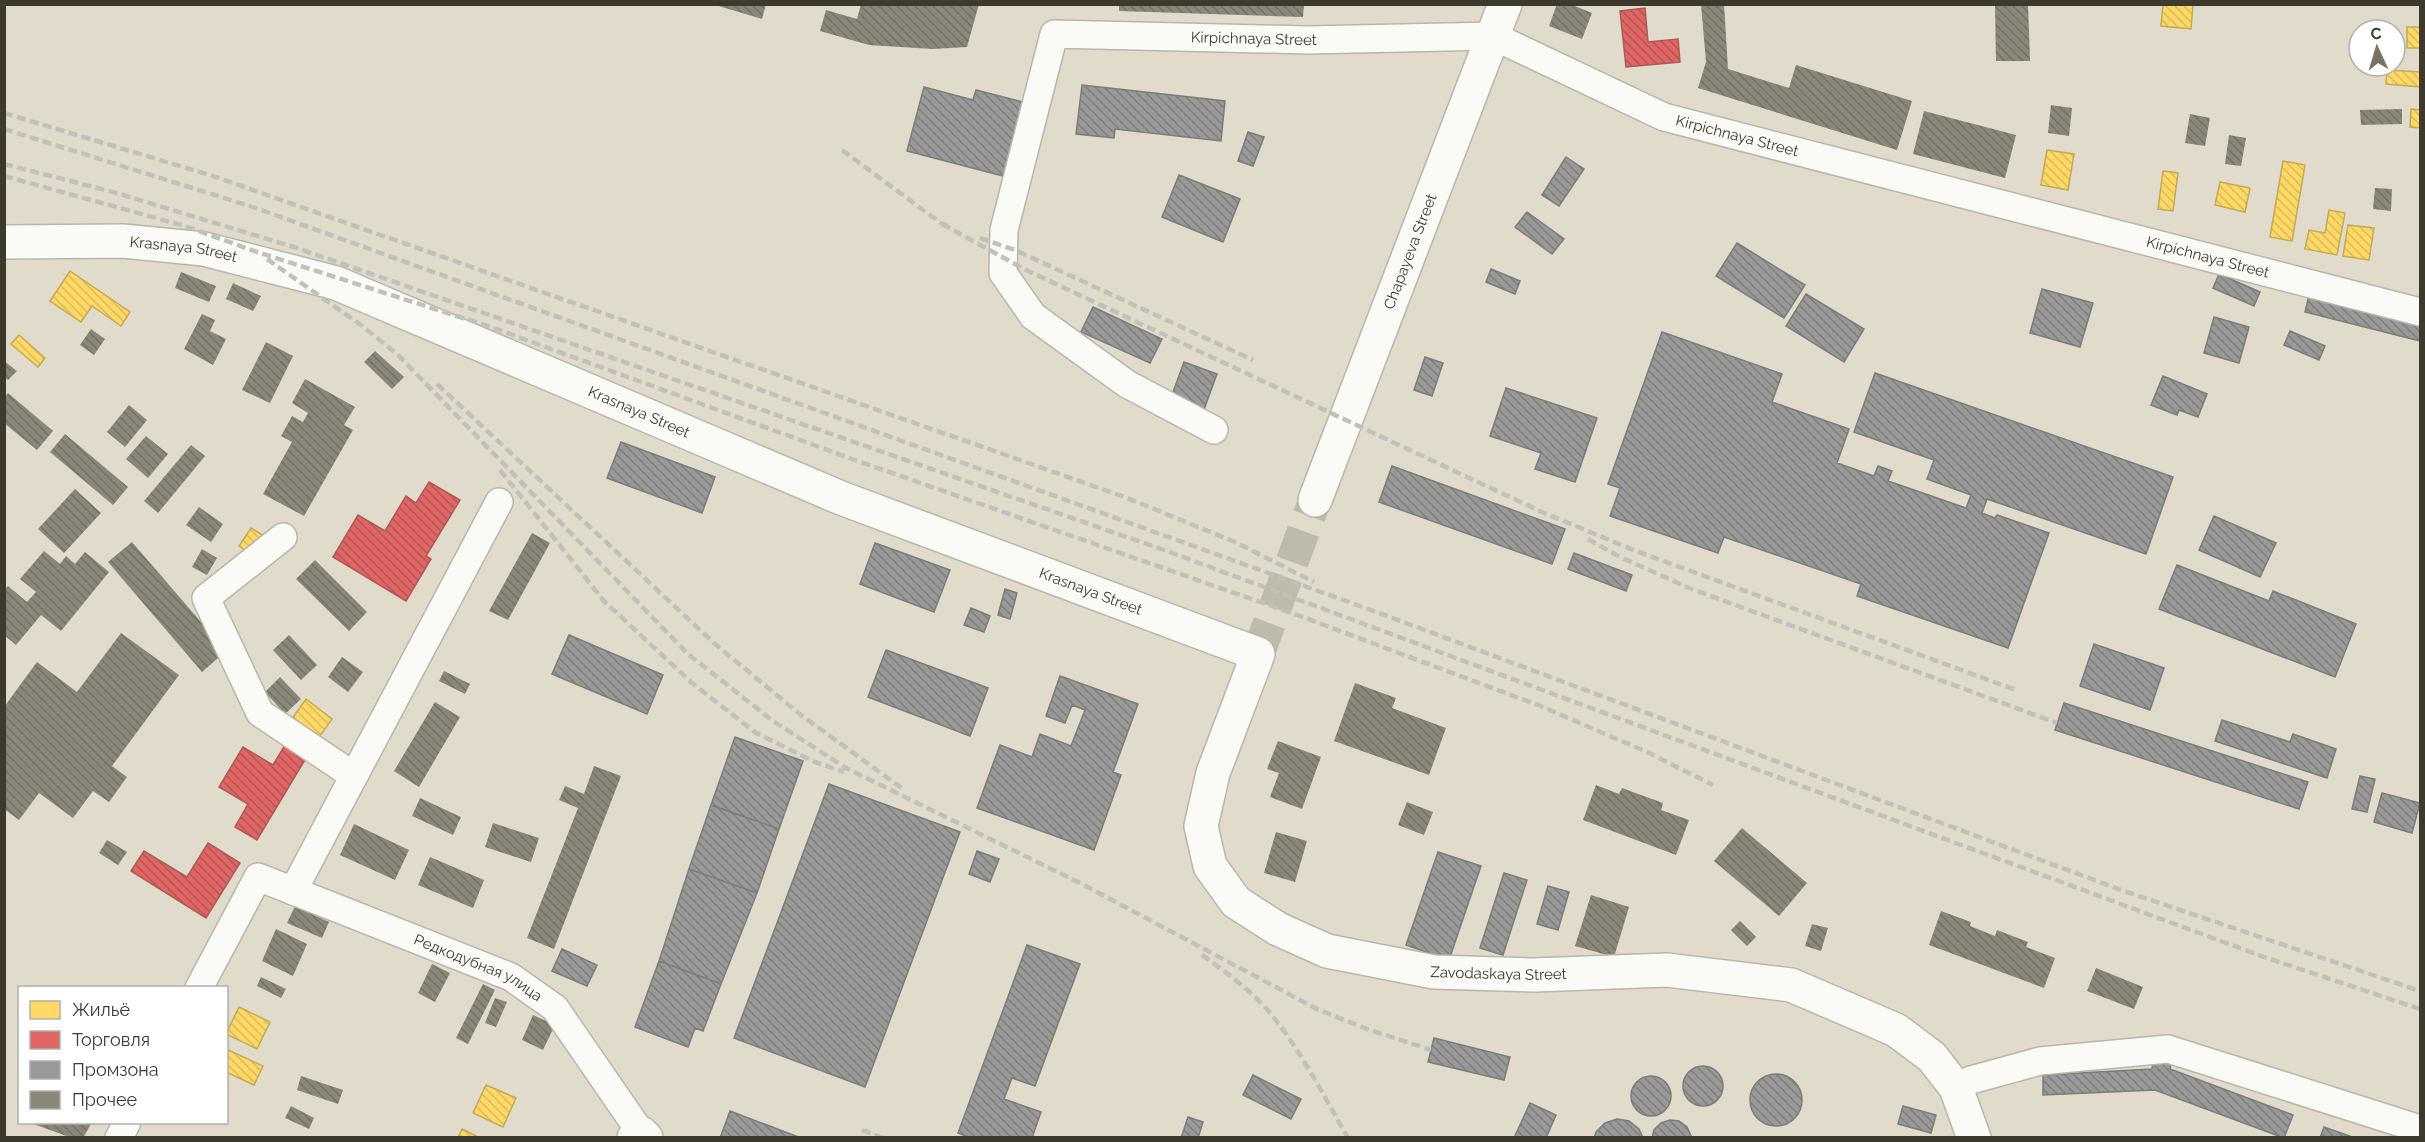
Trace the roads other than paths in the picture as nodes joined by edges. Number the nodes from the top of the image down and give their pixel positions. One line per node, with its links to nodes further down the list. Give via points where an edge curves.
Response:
1 (1505, 4): 2 (main road, Chapayeva Street)
2 (1494, 36): 4 (street, Kirpichnaya Street, via 1664,117); 5 (street, Kirpichnaya Street, via 1308,40 1054,34 1004,230 1003,273 1034,316 1127,384); 6 (main road, Chapayeva Street)
3 (4, 242): 9 (main road, Krasnaya Street, via 123,241 204,249 336,283 841,498)
4 (2421, 312)
5 (1214, 430)
6 (1315, 500)
7 (499, 502): 10 (street)
8 (283, 537): 10 (street, via 206,598 260,713)
9 (1258, 654): 13 (main road, Zavodaskaya Street, via 1213,773 1201,826 1210,866 1236,902 1278,929 1327,951 1434,972 1534,975 1667,970 1791,985 1896,1030 1932,1057)
10 (354, 777): 11 (street)
11 (293, 891): 12 (street, Редкодубная улица, via 258,878); 15 (street, Редкодубная улица, via 511,977 555,1008)
12 (200, 986)
13 (1956, 1088): 14 (street, via 1971,1080 2040,1061 2168,1049); 16 (main road, Zavodaskaya Street)
14 (2421, 1129)
15 (640, 1136)
16 (1974, 1137)

